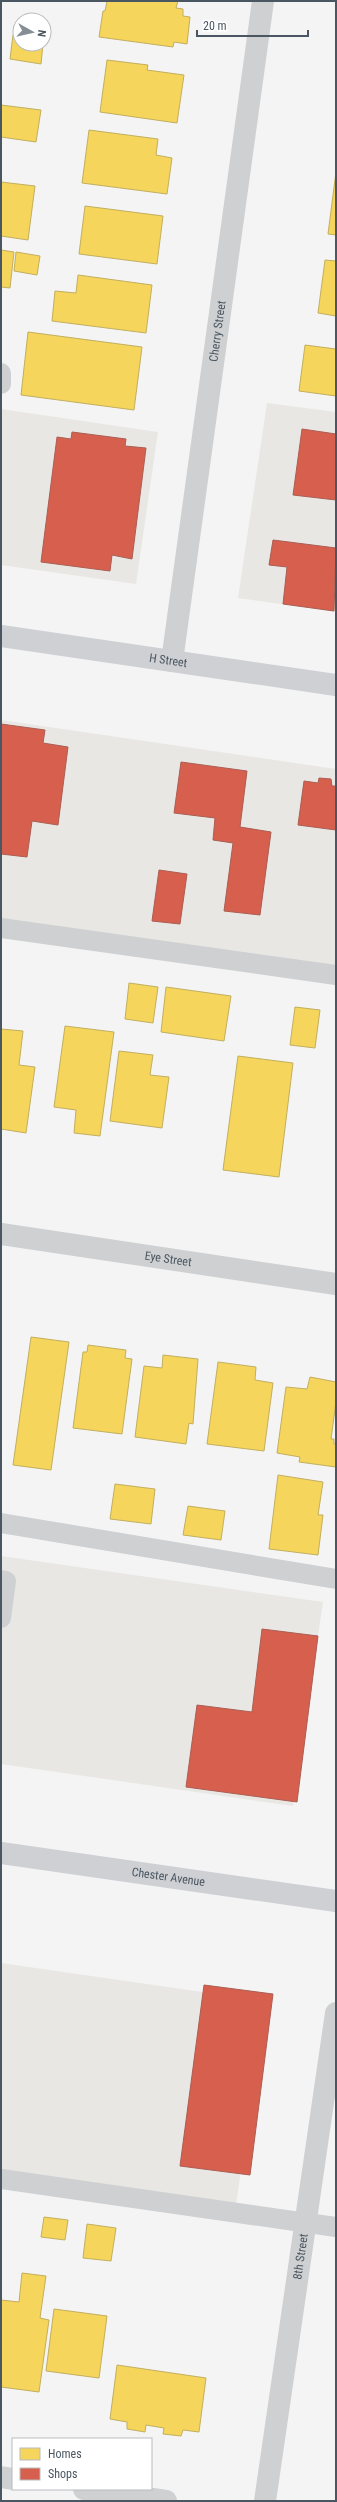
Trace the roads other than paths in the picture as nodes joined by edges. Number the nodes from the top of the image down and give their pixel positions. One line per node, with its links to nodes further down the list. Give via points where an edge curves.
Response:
1 (263, 1): 5 (street, Cherry Street)
2 (1, 373): 3 (lane)
3 (1, 384)
4 (1, 636): 5 (street, H Street)
5 (172, 661): 6 (street, H Street)
6 (336, 685)
7 (1, 928): 8 (lane)
8 (336, 975)
9 (1, 1234): 10 (street, Eye Street)
10 (336, 1284)
11 (1, 1524): 12 (lane)
12 (336, 1578)
13 (1, 1580): 14 (lane, via 6,1580)
14 (1, 1618)
15 (1, 1853): 16 (street, Chester Avenue)
16 (336, 1901)
17 (336, 2013): 19 (street, 8th Street)
18 (1, 2179): 19 (lane)
19 (305, 2222): 20 (lane); 25 (street, 8th Street)
20 (336, 2227)
21 (1, 2477): 22 (street)
22 (12, 2479)
23 (91, 2490): 24 (street)
24 (166, 2501)
25 (265, 2501)

